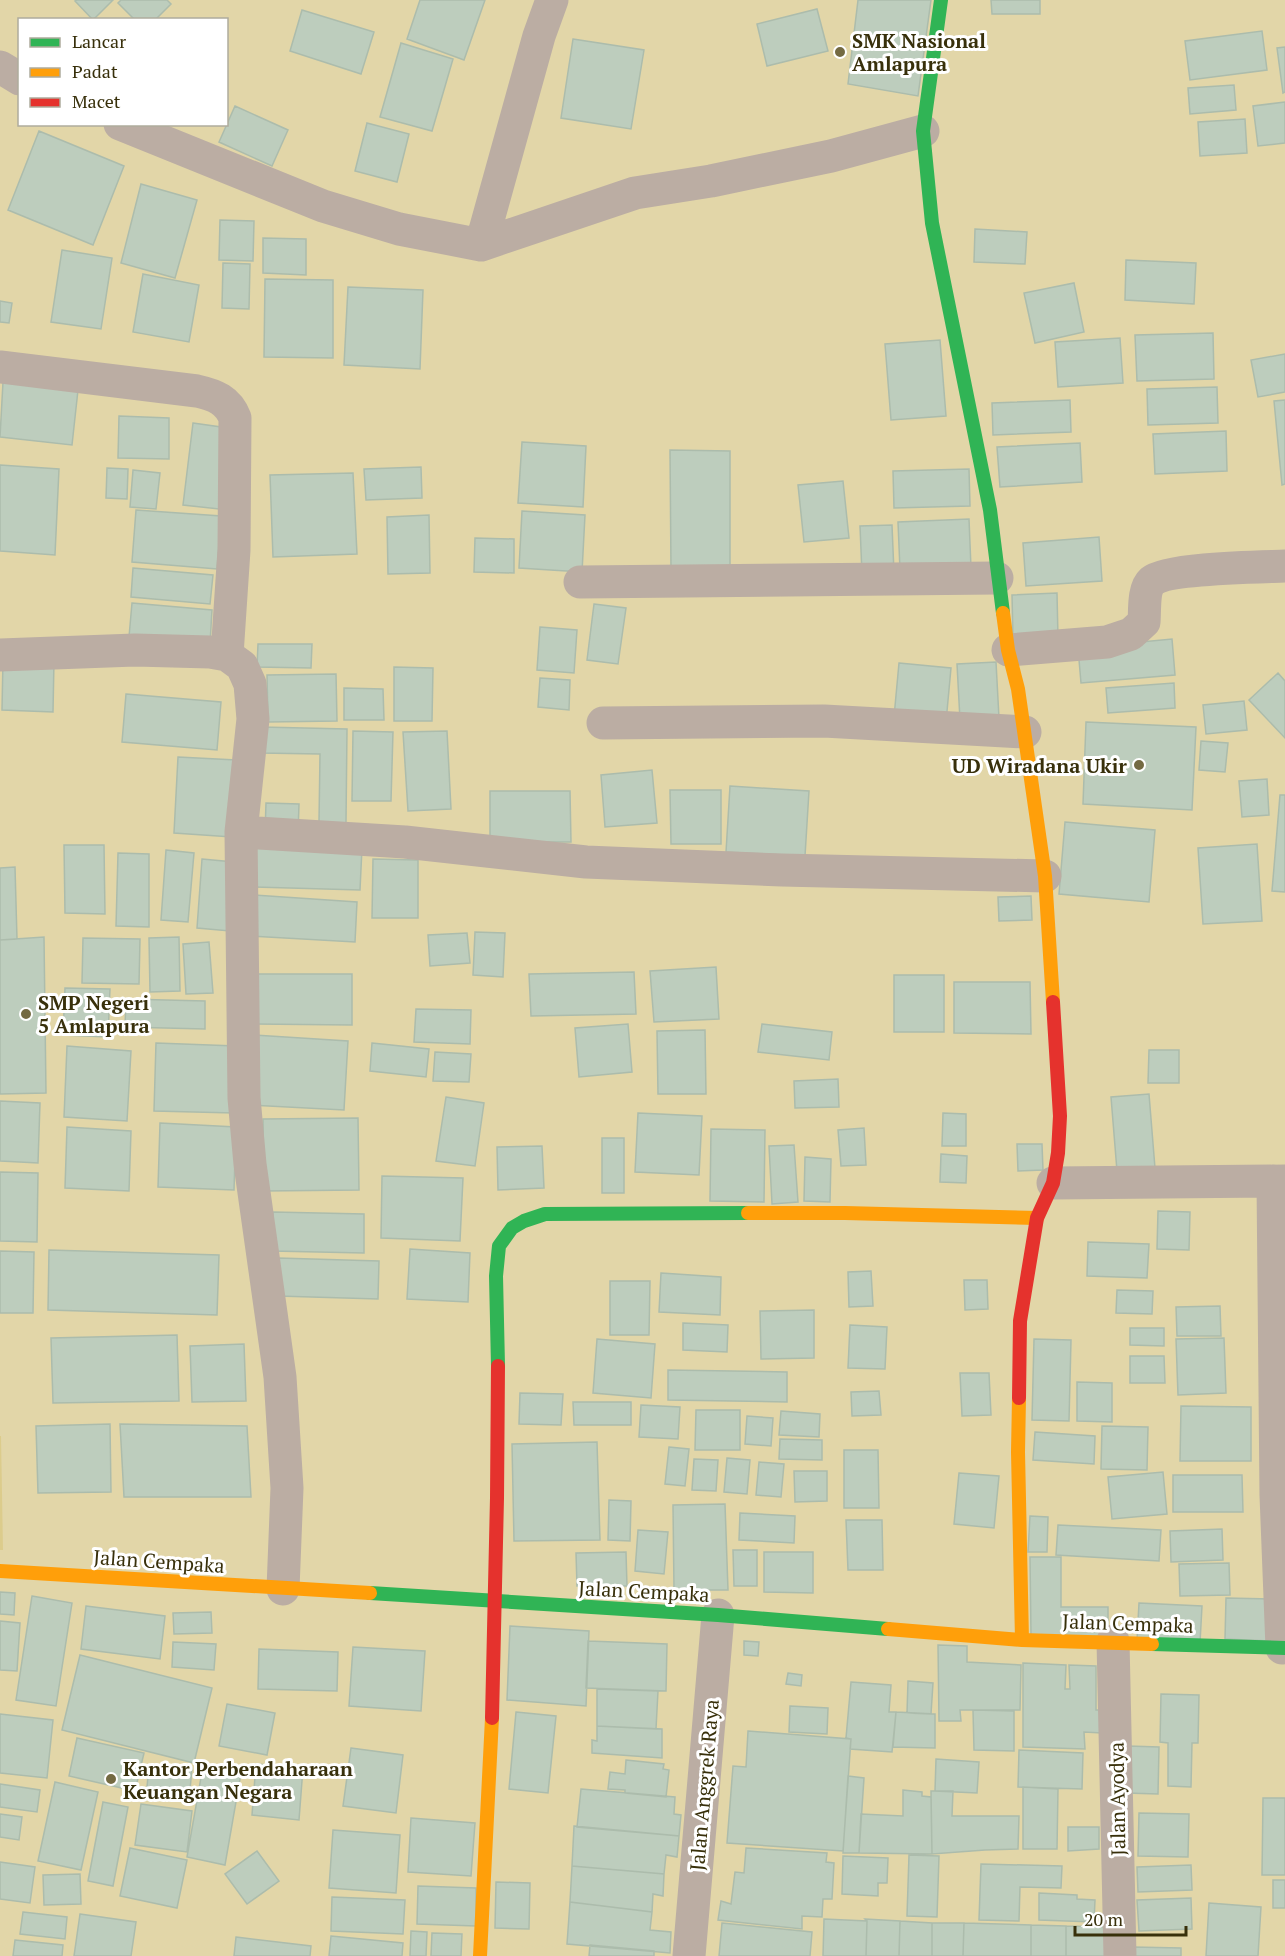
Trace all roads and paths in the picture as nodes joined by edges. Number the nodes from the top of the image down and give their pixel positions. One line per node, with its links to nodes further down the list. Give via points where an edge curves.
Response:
1 (552, 0): 7 (street)
2 (940, 0): 6 (street)
3 (0, 67): 4 (street)
4 (18, 78)
5 (125, 126): 7 (street, via 323,206 399,229)
6 (923, 132): 7 (street, via 831,156 635,194); 10 (street, via 932,223 990,510)
7 (481, 245)
8 (0, 367): 14 (street, via 197,391 221,399 230,408 235,418 234,550)
9 (1285, 566): 12 (street, via 1166,575 1148,587 1144,622 1131,634 1107,642)
10 (997, 578): 11 (street); 12 (street)
11 (580, 582)
12 (1008, 650): 16 (street)
13 (0, 655): 14 (street, via 135,650)
14 (227, 655): 17 (street, via 242,666 250,684 253,719)
15 (603, 723): 16 (street, via 824,721)
16 (1025, 732): 18 (street)
17 (241, 832): 18 (street, via 405,842 586,862); 23 (street, via 244,1098 280,1377 287,1488)
18 (1045, 876): 20 (street, via 1060,1116)
19 (1279, 1181): 20 (street); 28 (street, via 1276,1483)
20 (1053, 1183): 21 (street)
21 (1037, 1218): 24 (street, via 845,1213 545,1214 523,1220 506,1232 498,1248 496,1283); 26 (street, via 1020,1321)
22 (0, 1570): 23 (street, Jalan Cempaka)
23 (284, 1589): 24 (street, Jalan Cempaka)
24 (496, 1600): 25 (street, Jalan Cempaka); 29 (street)
25 (718, 1615): 26 (street, Jalan Cempaka); 30 (street, Jalan Anggrek Raya)
26 (1022, 1640): 27 (street, Jalan Cempaka)
27 (1113, 1641): 28 (street, Jalan Cempaka); 31 (street, Jalan Ayodya)
28 (1284, 1648)
29 (480, 1956)
30 (689, 1956)
31 (1120, 1956)

